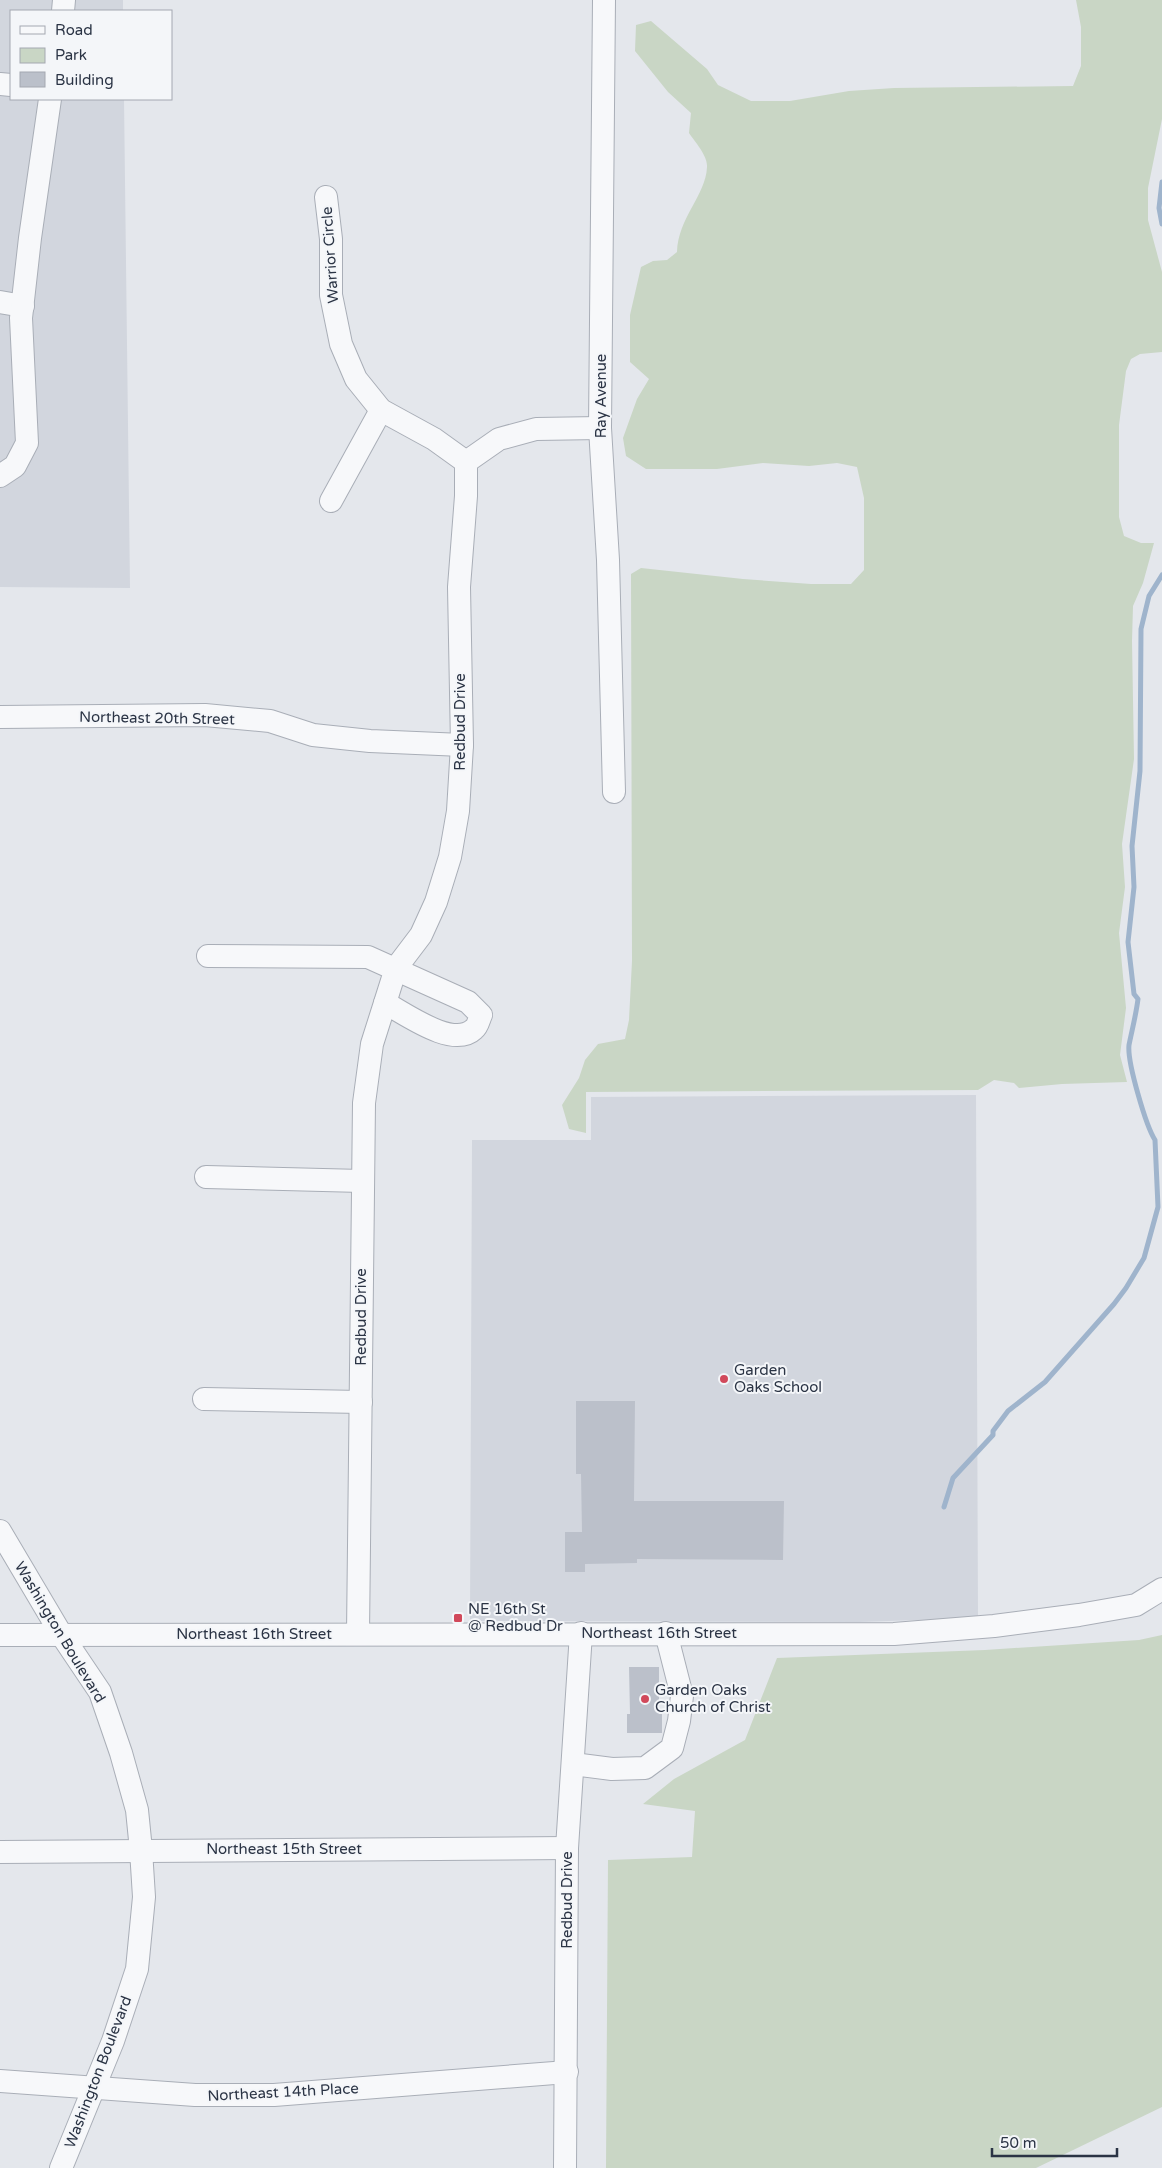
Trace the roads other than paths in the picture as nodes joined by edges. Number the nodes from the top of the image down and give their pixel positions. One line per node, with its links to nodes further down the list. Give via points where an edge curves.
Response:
1 (604, 0): 7 (street, Ray Avenue)
2 (50, 100): 5 (street)
3 (326, 197): 6 (street, Warrior Circle, via 331,238 331,295 340,344 356,379)
4 (0, 302): 5 (street)
5 (23, 306): 9 (street, via 27,443 15,466)
6 (381, 410): 8 (street, Warrior Circle, via 434,439); 10 (street)
7 (600, 428): 8 (street, via 536,429 499,439); 13 (street, Ray Avenue, via 608,560)
8 (466, 462): 12 (street, Redbud Drive, via 459,588)
9 (0, 476)
10 (331, 501)
11 (0, 717): 12 (street, Northeast 20th Street, via 206,715 270,721 313,735 370,741)
12 (462, 744): 15 (street, Redbud Drive, via 458,811 450,857 436,902 421,935)
13 (614, 792)
14 (208, 956): 15 (street, via 368,957)
15 (396, 968): 16 (street, Redbud Drive); 16 (street, via 468,1002 481,1015 475,1029 462,1036 438,1032)
16 (385, 1003): 18 (street, Redbud Drive, via 372,1044 365,1093)
17 (206, 1177): 18 (street)
18 (362, 1181): 20 (street, Redbud Drive)
19 (204, 1399): 20 (street)
20 (361, 1402): 26 (street, Redbud Drive)
21 (0, 1531): 25 (street, Washington Boulevard)
22 (1162, 1589): 24 (street, Northeast 16th Street, via 1136,1605 994,1626 894,1634)
23 (581, 1633): 24 (street, Northeast 16th Street); 26 (street, Northeast 16th Street); 28 (street, Redbud Drive)
24 (666, 1633): 28 (street, via 682,1696 672,1748 645,1768 612,1769)
25 (61, 1634): 26 (street, Northeast 16th Street); 27 (street, Northeast 16th Street); 30 (street, Washington Boulevard, via 100,1692 137,1810)
26 (358, 1634)
27 (0, 1635)
28 (573, 1764): 29 (street, Redbud Drive)
29 (567, 1848): 30 (street, Northeast 15th Street); 32 (street, Redbud Drive)
30 (142, 1850): 31 (street, Northeast 15th Street); 34 (street, Washington Boulevard, via 144,1897 137,1969 114,2041)
31 (0, 1852)
32 (567, 2072): 34 (street, Northeast 14th Place, via 274,2095 194,2095); 36 (street, Redbud Drive)
33 (0, 2080): 34 (street, Northeast 14th Place)
34 (93, 2088): 35 (street, Washington Boulevard)
35 (61, 2168)
36 (565, 2168)

